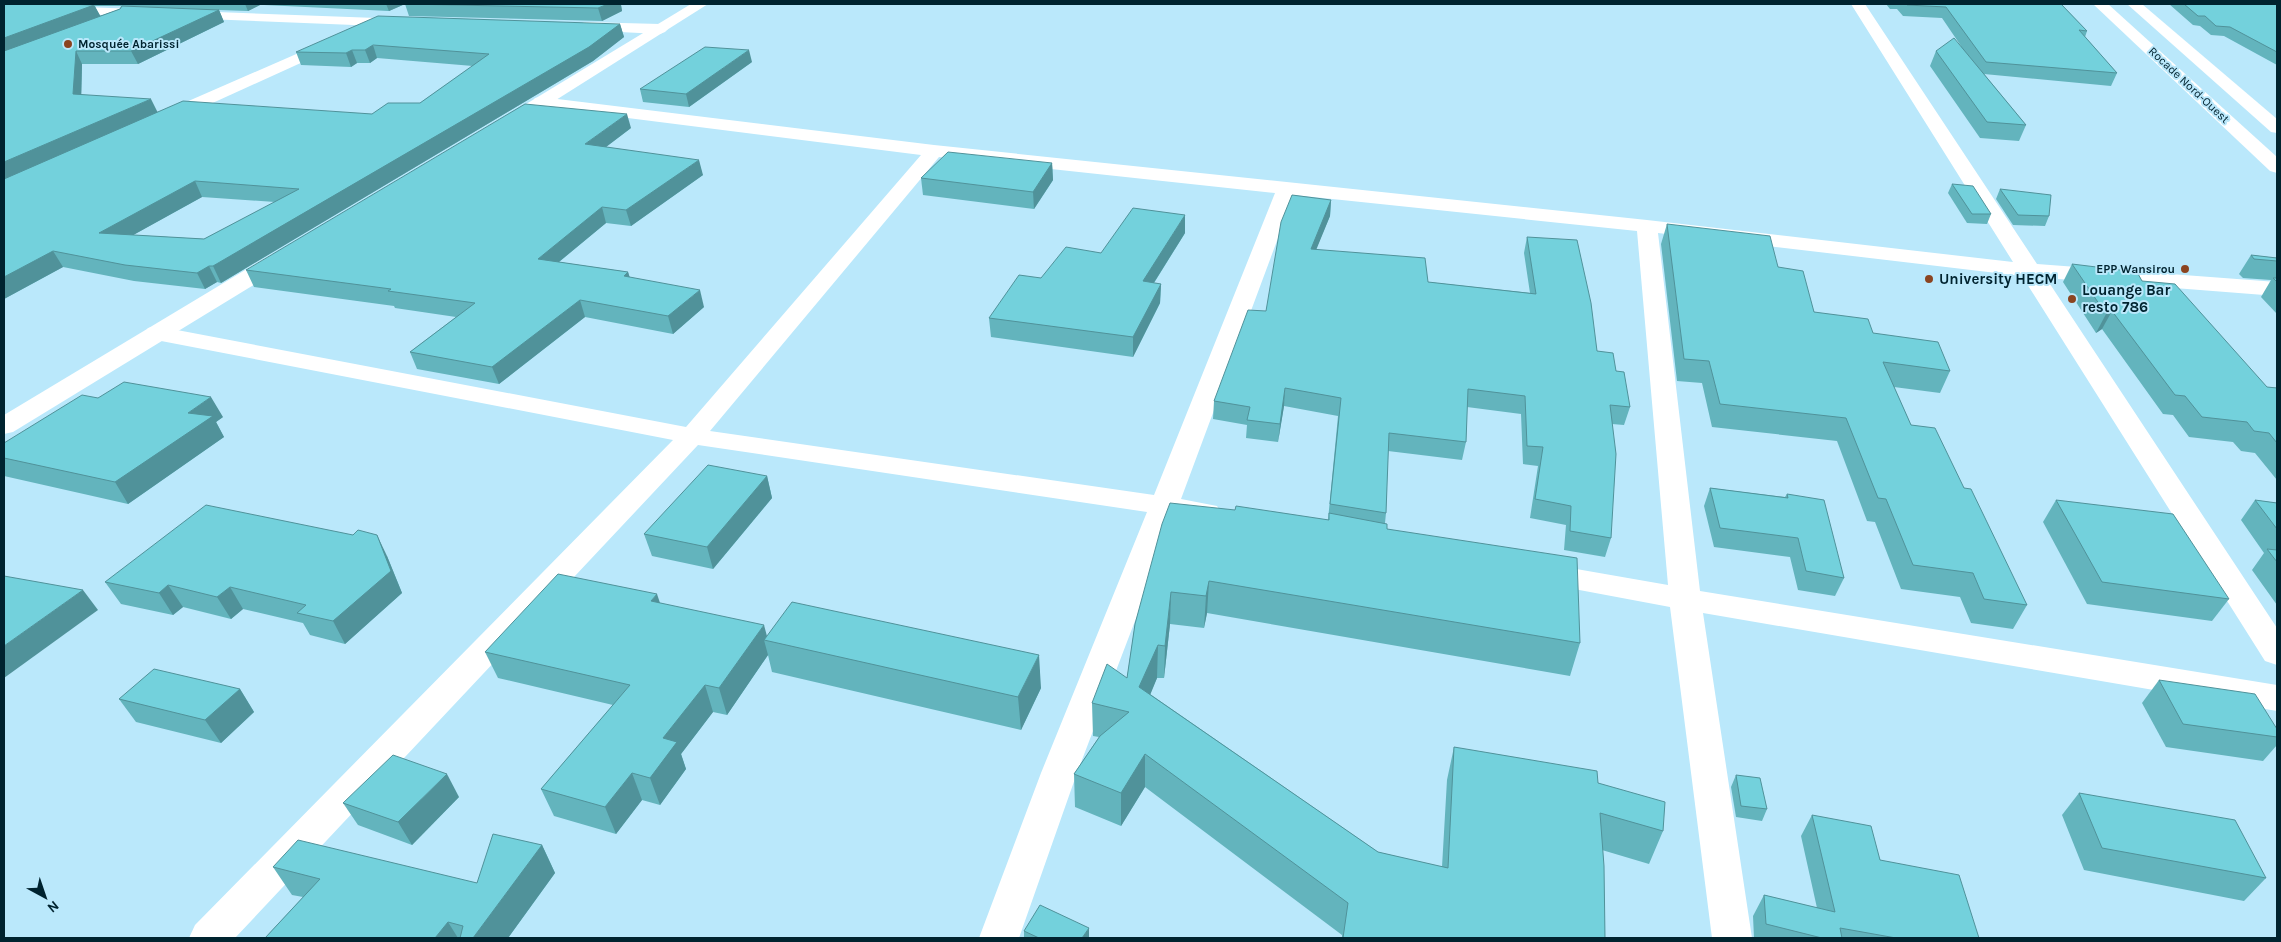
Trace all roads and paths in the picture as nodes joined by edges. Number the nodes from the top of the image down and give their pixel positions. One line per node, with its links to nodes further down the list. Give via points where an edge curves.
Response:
1 (158, 4): 8 (street)
2 (701, 4): 13 (street)
3 (1858, 4): 23 (street)
4 (2100, 4): 19 (street, Rocade Nord-Ouest)
5 (2134, 4): 16 (street, Rocade Nord-Ouest)
6 (4, 6): 8 (street)
7 (412, 7): 9 (street)
8 (132, 13): 9 (street); 11 (street)
9 (380, 22): 10 (street); 15 (street)
10 (420, 23)
11 (95, 26)
12 (570, 27): 13 (street)
13 (660, 29): 14 (street)
14 (541, 102): 17 (street); 18 (street)
15 (156, 122)
16 (2277, 128)
17 (490, 133)
18 (934, 151): 20 (street); 27 (street)
19 (2277, 167)
20 (1286, 190): 21 (street); 28 (street)
21 (1647, 226): 23 (street); 31 (street)
22 (293, 251): 25 (street)
23 (2030, 270): 24 (street); 32 (street)
24 (2277, 289)
25 (156, 333): 26 (street); 27 (street)
26 (4, 426)
27 (692, 436): 28 (street); 34 (street)
28 (1165, 504): 29 (street); 35 (street, via 1059,773)
29 (1234, 517)
30 (1518, 569): 31 (street)
31 (1685, 599): 33 (street); 36 (street)
32 (2277, 653)
33 (2277, 698)
34 (209, 938)
35 (999, 938)
36 (1732, 938)

